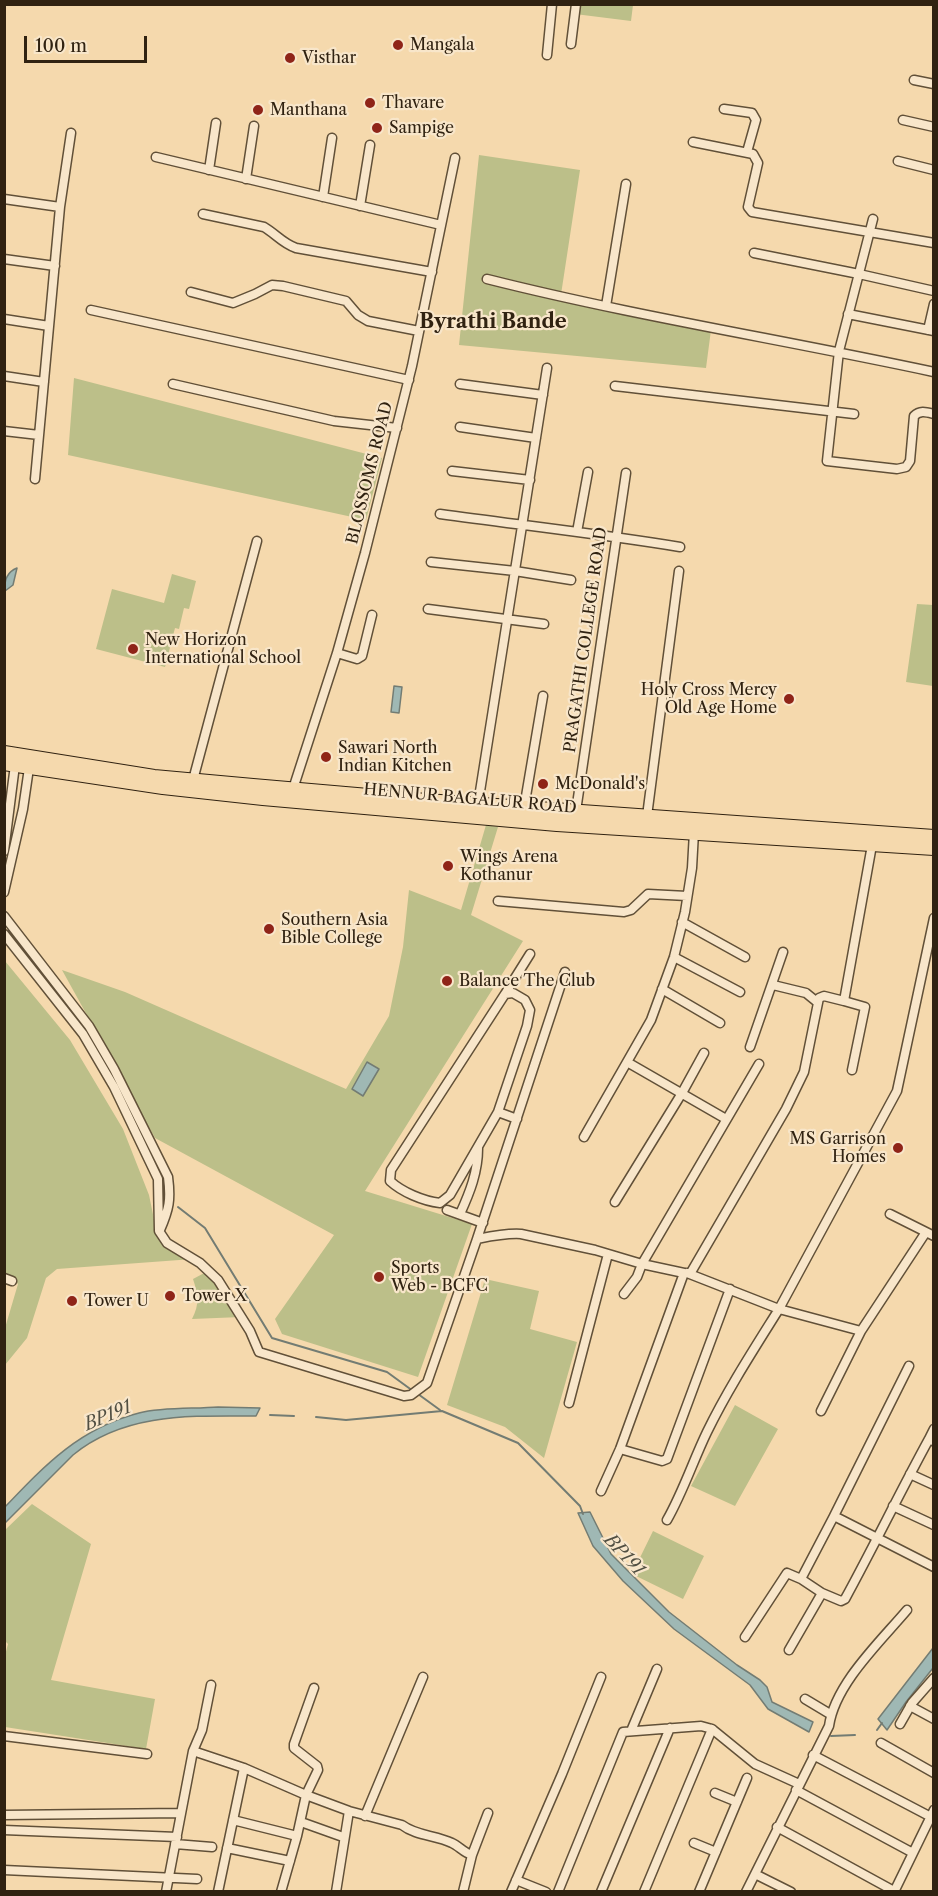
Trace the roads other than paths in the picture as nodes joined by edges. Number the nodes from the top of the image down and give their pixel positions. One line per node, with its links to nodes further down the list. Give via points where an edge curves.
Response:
1 (552, 4): 4 (street)
2 (576, 4): 3 (street)
3 (572, 44)
4 (547, 55)
5 (914, 80): 6 (street)
6 (933, 84)
7 (724, 109): 16 (street, via 755,116)
8 (903, 120): 11 (street)
9 (216, 123): 20 (street)
10 (254, 126): 22 (street)
11 (933, 127)
12 (71, 133): 27 (street)
13 (332, 138): 24 (street)
14 (693, 142): 16 (street)
15 (370, 146): 26 (street)
16 (747, 152): 31 (street, via 758,163 748,207 752,212)
17 (156, 157): 20 (street)
18 (455, 158): 30 (street, BLOSSOMS ROAD)
19 (898, 161): 21 (street)
20 (209, 170): 22 (street)
21 (933, 170)
22 (246, 179): 24 (street)
23 (626, 184): 42 (street)
24 (323, 197): 26 (street)
25 (4, 199): 27 (street)
26 (360, 206): 30 (street)
27 (60, 207): 35 (street)
28 (202, 214): 36 (street, via 264,227 296,248)
29 (873, 219): 31 (street)
30 (441, 225): 36 (street, BLOSSOMS ROAD)
31 (870, 233): 32 (street); 37 (street)
32 (933, 243)
33 (754, 253): 37 (street)
34 (4, 259): 35 (street)
35 (55, 266): 46 (street)
36 (432, 273): 48 (street, BLOSSOMS ROAD)
37 (859, 274): 39 (street); 44 (street)
38 (487, 279): 42 (street)
39 (933, 291)
40 (191, 292): 48 (street, via 233,303 272,285 283,286 346,301 368,321)
41 (933, 304): 47 (street)
42 (606, 306): 49 (street)
43 (91, 310): 53 (street)
44 (848, 314): 47 (street); 49 (street)
45 (4, 319): 46 (street)
46 (49, 326): 54 (street)
47 (931, 330)
48 (420, 331): 53 (street, BLOSSOMS ROAD)
49 (839, 351): 51 (street); 59 (street)
50 (548, 368): 58 (street)
51 (933, 372)
52 (4, 376): 54 (street)
53 (409, 380): 62 (street, BLOSSOMS ROAD)
54 (44, 382): 65 (street)
55 (173, 384): 62 (street, via 334,421)
56 (460, 384): 58 (street)
57 (615, 386): 59 (street)
58 (543, 395): 66 (street)
59 (832, 412): 60 (street); 61 (street, via 827,462 897,469 910,462 914,416 923,411)
60 (855, 414)
61 (933, 414)
62 (397, 428): 86 (street, BLOSSOMS ROAD)
63 (460, 428): 66 (street)
64 (4, 431): 65 (street)
65 (39, 435): 70 (street)
66 (536, 438): 71 (street)
67 (452, 471): 71 (street)
68 (588, 472): 74 (street)
69 (626, 473): 75 (street, PRAGATHI COLLEGE ROAD)
70 (35, 479)
71 (530, 480): 73 (street)
72 (440, 514): 73 (street)
73 (523, 525): 74 (street); 79 (street)
74 (577, 532): 75 (street)
75 (617, 536): 77 (street); 95 (street, PRAGATHI COLLEGE ROAD)
76 (256, 542): 90 (street)
77 (680, 546)
78 (431, 562): 79 (street)
79 (515, 571): 81 (street); 84 (street)
80 (679, 571): 96 (street)
81 (571, 580)
82 (428, 609): 84 (street)
83 (372, 615): 86 (street, via 362,656 357,659)
84 (508, 619): 85 (street); 93 (street)
85 (544, 624)
86 (337, 653): 91 (street, BLOSSOMS ROAD)
87 (543, 696): 94 (street)
88 (4, 753): 90 (main road, HENNUR BAGALUR ROAD)
89 (16, 765): 92 (main road, HENNUR BAGALUR ROAD, via 162,787); 101 (street); 102 (street, via 23,809)
90 (193, 780): 92 (main road, HENNUR BAGALUR ROAD)
91 (293, 789): 92 (main road, HENNUR BAGALUR ROAD); 93 (main road, HENNUR BAGALUR ROAD)
92 (263, 792): 97 (main road, HENNUR BAGALUR ROAD, via 557,824)
93 (478, 804): 94 (main road, HENNUR BAGALUR ROAD)
94 (524, 808): 95 (main road, HENNUR BAGALUR ROAD)
95 (576, 812): 96 (main road, HENNUR BAGALUR ROAD)
96 (647, 816): 98 (main road, HENNUR BAGALUR ROAD)
97 (694, 832): 99 (main road, HENNUR BAGALUR ROAD); 103 (street)
98 (933, 837)
99 (872, 845): 100 (main road, HENNUR BAGALUR ROAD); 120 (street)
100 (933, 848)
101 (4, 851)
102 (4, 892)
103 (687, 896): 104 (street, via 648,894 624,912); 107 (street)
104 (498, 901)
105 (4, 915): 109 (street)
106 (933, 918): 147 (street, via 897,1091)
107 (682, 922): 113 (street); 114 (street)
108 (4, 934): 110 (street)
109 (25, 943): 110 (street); 139 (street, via 89,1026 168,1177 168,1212)
110 (16, 949): 139 (street, via 83,1034 114,1087 158,1179)
111 (783, 952): 116 (street)
112 (530, 954): 119 (street)
113 (674, 957): 117 (street); 118 (street)
114 (744, 957)
115 (565, 972): 130 (street)
116 (772, 985): 121 (street, via 806,993); 123 (street)
117 (662, 989): 122 (street); 125 (street, via 651,1020)
118 (740, 992)
119 (505, 994): 129 (street, via 513,993 525,1000 530,1010); 133 (street, via 392,1170 390,1181 397,1188 440,1203 450,1195)
120 (844, 1001): 121 (street, via 824,996); 127 (street, via 865,1007)
121 (817, 1002): 144 (street, via 804,1072 786,1109)
122 (720, 1023)
123 (750, 1047)
124 (704, 1053): 128 (street)
125 (627, 1062): 128 (street); 132 (street)
126 (759, 1064): 131 (street)
127 (852, 1070)
128 (682, 1093): 131 (street); 134 (street)
129 (498, 1112): 130 (street); 133 (street)
130 (517, 1119): 138 (street)
131 (726, 1119): 143 (street)
132 (584, 1137)
133 (477, 1147): 136 (street, via 478,1165)
134 (615, 1202)
135 (447, 1210): 136 (street)
136 (460, 1214): 138 (street)
137 (890, 1214): 140 (street)
138 (483, 1223): 141 (street)
139 (159, 1231): 141 (street, via 167,1243 200,1263 218,1280 259,1352 404,1396 427,1383)
140 (930, 1234): 148 (street)
141 (477, 1239): 142 (street, via 521,1234)
142 (608, 1254): 143 (street); 150 (street)
143 (642, 1264): 144 (street); 146 (street)
144 (687, 1273): 145 (street); 154 (street)
145 (730, 1289): 147 (street); 154 (street, via 667,1459)
146 (624, 1294)
147 (779, 1308): 148 (street); 160 (street, via 707,1432)
148 (861, 1331): 151 (street)
149 (909, 1366): 159 (street)
150 (569, 1403)
151 (820, 1411)
152 (933, 1429): 153 (street)
153 (931, 1440): 155 (street)
154 (620, 1449): 157 (street)
155 (910, 1474): 156 (street); 158 (street)
156 (933, 1485)
157 (601, 1491)
158 (893, 1506): 161 (street); 162 (street)
159 (834, 1516): 162 (street); 164 (street)
160 (667, 1520)
161 (933, 1525)
162 (878, 1539): 163 (street); 165 (street, via 845,1599)
163 (933, 1567)
164 (801, 1579): 165 (street); 167 (street, via 789,1572 784,1575)
165 (822, 1593): 168 (street)
166 (907, 1610): 177 (street, via 854,1674)
167 (745, 1637)
168 (789, 1650)
169 (657, 1669): 182 (street)
170 (423, 1677): 200 (street)
171 (601, 1677): 219 (street)
172 (933, 1677): 176 (street)
173 (211, 1685): 185 (street, via 202,1730)
174 (314, 1688): 193 (street, via 294,1744 318,1770)
175 (805, 1699): 177 (street)
176 (910, 1707): 178 (street); 179 (street)
177 (830, 1714): 187 (street, via 829,1726)
178 (933, 1719)
179 (900, 1724)
180 (670, 1728): 181 (street); 182 (street); 229 (street)
181 (712, 1729): 191 (street, via 755,1764); 230 (street)
182 (631, 1731): 228 (street, via 622,1732)
183 (4, 1736): 186 (street)
184 (881, 1743): 189 (street)
185 (193, 1751): 188 (street); 197 (street)
186 (147, 1754)
187 (813, 1755): 191 (street); 198 (street)
188 (244, 1768): 193 (street); 201 (street)
189 (933, 1773)
190 (747, 1778): 194 (street)
191 (797, 1787): 203 (street); 212 (street)
192 (715, 1794): 194 (street)
193 (306, 1795): 195 (street); 202 (street)
194 (737, 1802): 211 (street)
195 (349, 1811): 200 (street); 206 (street)
196 (488, 1813): 213 (street)
197 (181, 1814): 199 (street); 207 (street)
198 (932, 1814): 212 (street)
199 (4, 1815)
200 (365, 1816): 213 (street, via 453,1843)
201 (233, 1820): 205 (street); 210 (street)
202 (301, 1822): 205 (street); 206 (street)
203 (777, 1827): 216 (street); 220 (street)
204 (4, 1830): 207 (street)
205 (297, 1836): 214 (street)
206 (344, 1837): 224 (street)
207 (176, 1840): 209 (street); 217 (street)
208 (694, 1842): 211 (street)
209 (212, 1847)
210 (228, 1848): 214 (street); 222 (street)
211 (716, 1852): 231 (street)
212 (913, 1853): 220 (street)
213 (472, 1855): 225 (street)
214 (290, 1861): 223 (street)
215 (4, 1870): 217 (street)
216 (755, 1874): 232 (street); 233 (street)
217 (168, 1878): 218 (street); 221 (street)
218 (197, 1879)
219 (516, 1880): 226 (street); 227 (street)
220 (894, 1891)
221 (166, 1892)
222 (218, 1892)
223 (281, 1892)
224 (336, 1892)
225 (463, 1892)
226 (511, 1892)
227 (546, 1892)
228 (558, 1892)
229 (601, 1892)
230 (644, 1892)
231 (699, 1892)
232 (746, 1892)
233 (791, 1892)

